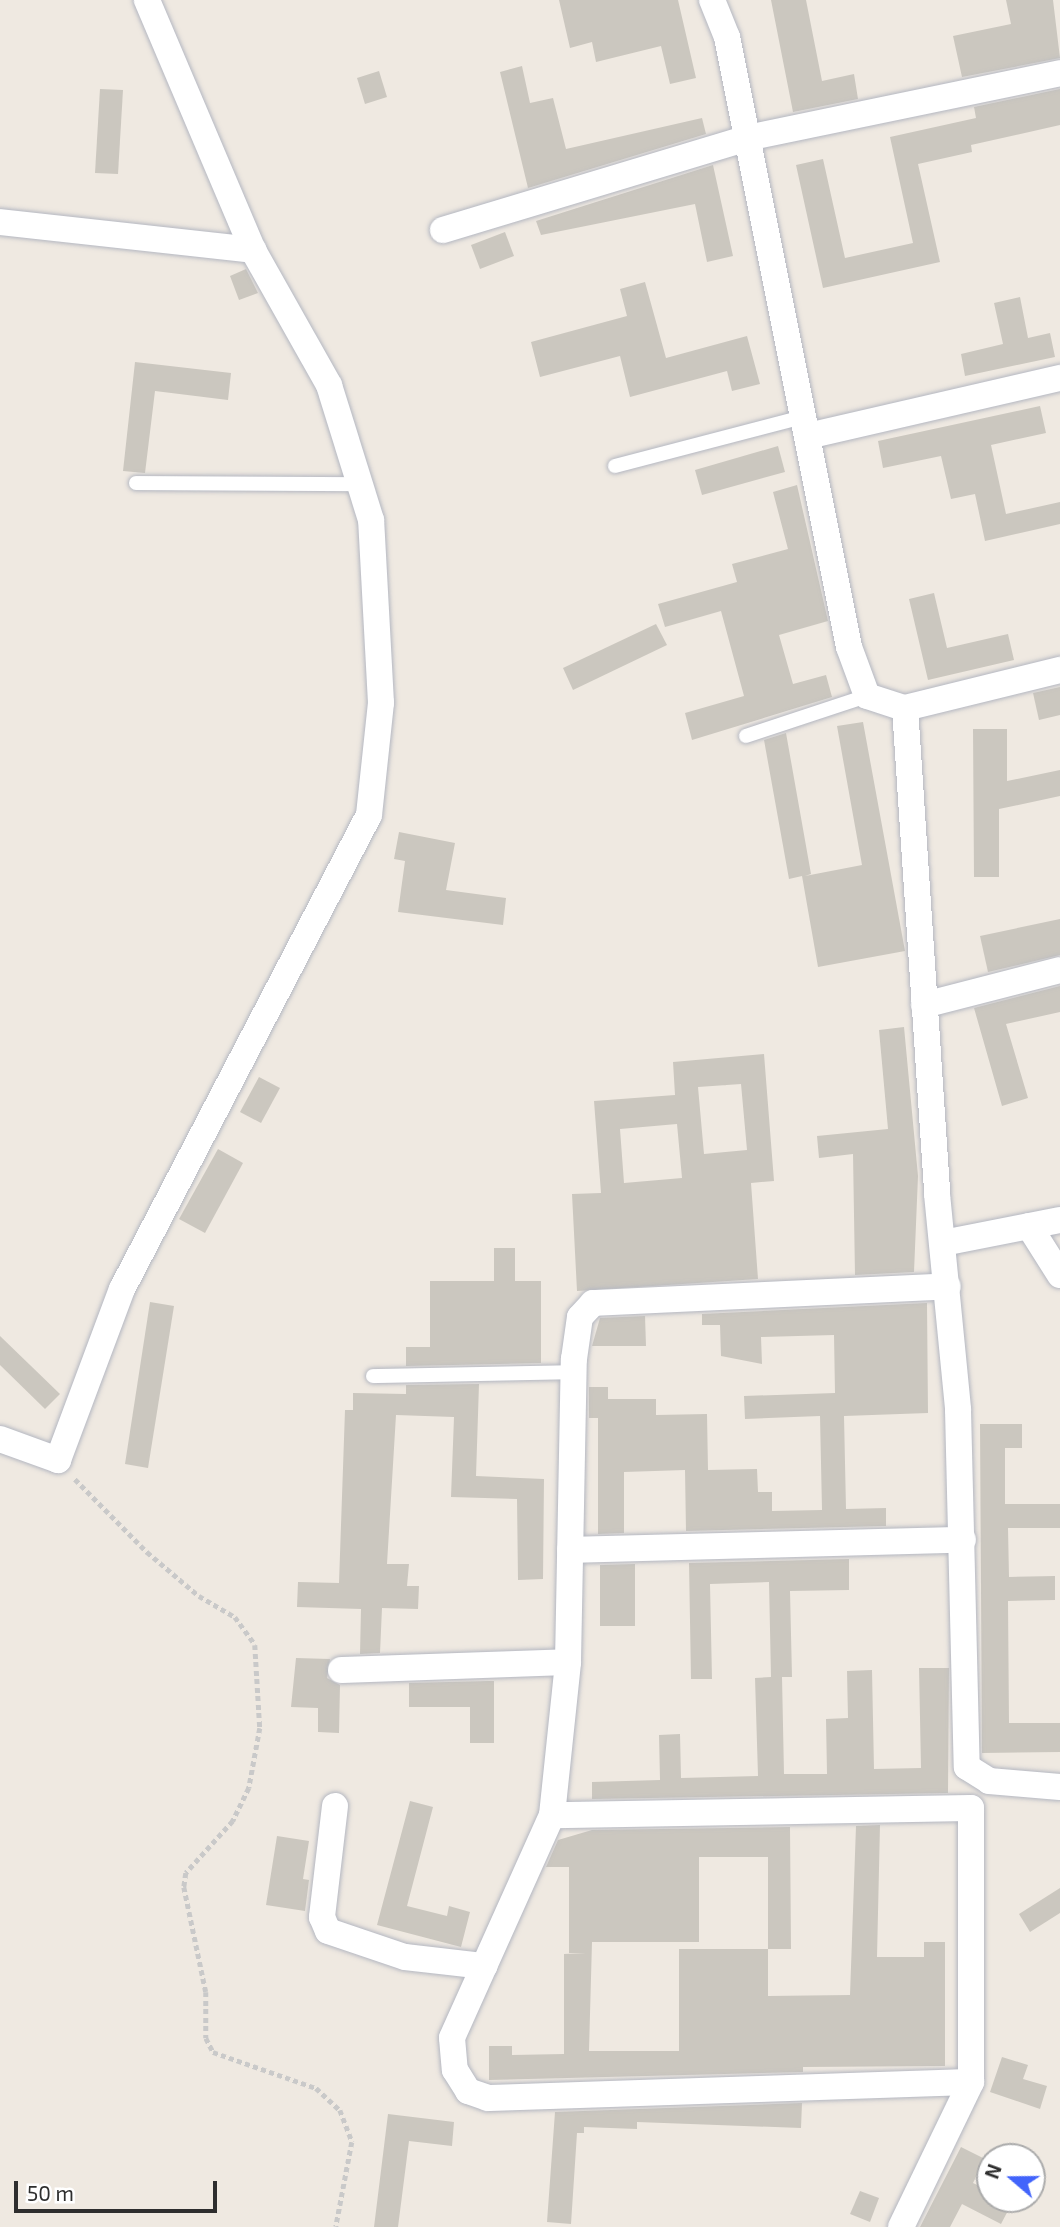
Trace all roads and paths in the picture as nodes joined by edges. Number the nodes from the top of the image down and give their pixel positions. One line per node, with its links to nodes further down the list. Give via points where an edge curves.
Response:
1 (148, 0): 7 (street)
2 (712, 0): 4 (street, via 727,37)
3 (1060, 73): 4 (street)
4 (747, 138): 6 (street); 9 (street)
5 (0, 222): 7 (street)
6 (443, 230)
7 (253, 250): 12 (street, via 329,385)
8 (1060, 379): 9 (street)
9 (805, 427): 10 (lane); 14 (street, via 849,647)
10 (615, 467)
11 (136, 483): 12 (lane)
12 (360, 484): 27 (street, via 371,520 381,703 369,815 122,1289)
13 (1060, 670): 15 (street)
14 (867, 696): 15 (street); 16 (lane)
15 (905, 708): 18 (street)
16 (746, 736)
17 (1060, 970): 18 (street)
18 (924, 1005): 21 (street)
19 (1060, 1220): 20 (street)
20 (1029, 1226): 21 (street); 22 (street)
21 (943, 1243): 23 (street)
22 (1060, 1275)
23 (948, 1286): 24 (street, via 593,1303 580,1317 576,1330); 28 (street)
24 (574, 1372): 25 (lane); 29 (street)
25 (373, 1376)
26 (0, 1439): 27 (street)
27 (58, 1460): 39 (path, via 147,1552 199,1596 235,1617 255,1644 260,1728 249,1788 233,1821 186,1873 184,1887 206,1993 206,2038 213,2052 316,2088 341,2110 352,2143)
28 (963, 1540): 29 (street); 32 (street)
29 (570, 1550): 30 (street)
30 (569, 1662): 31 (street); 36 (street)
31 (341, 1670)
32 (967, 1767): 33 (street, via 989,1781); 35 (street)
33 (1060, 1787)
34 (335, 1806): 37 (street, via 322,1917 327,1931 405,1956)
35 (971, 1808): 36 (street); 38 (street)
36 (552, 1815): 37 (street)
37 (484, 1966): 38 (street, via 452,2038 455,2070 468,2091 488,2098)
38 (971, 2082): 40 (street)
39 (336, 2227)
40 (901, 2227)

